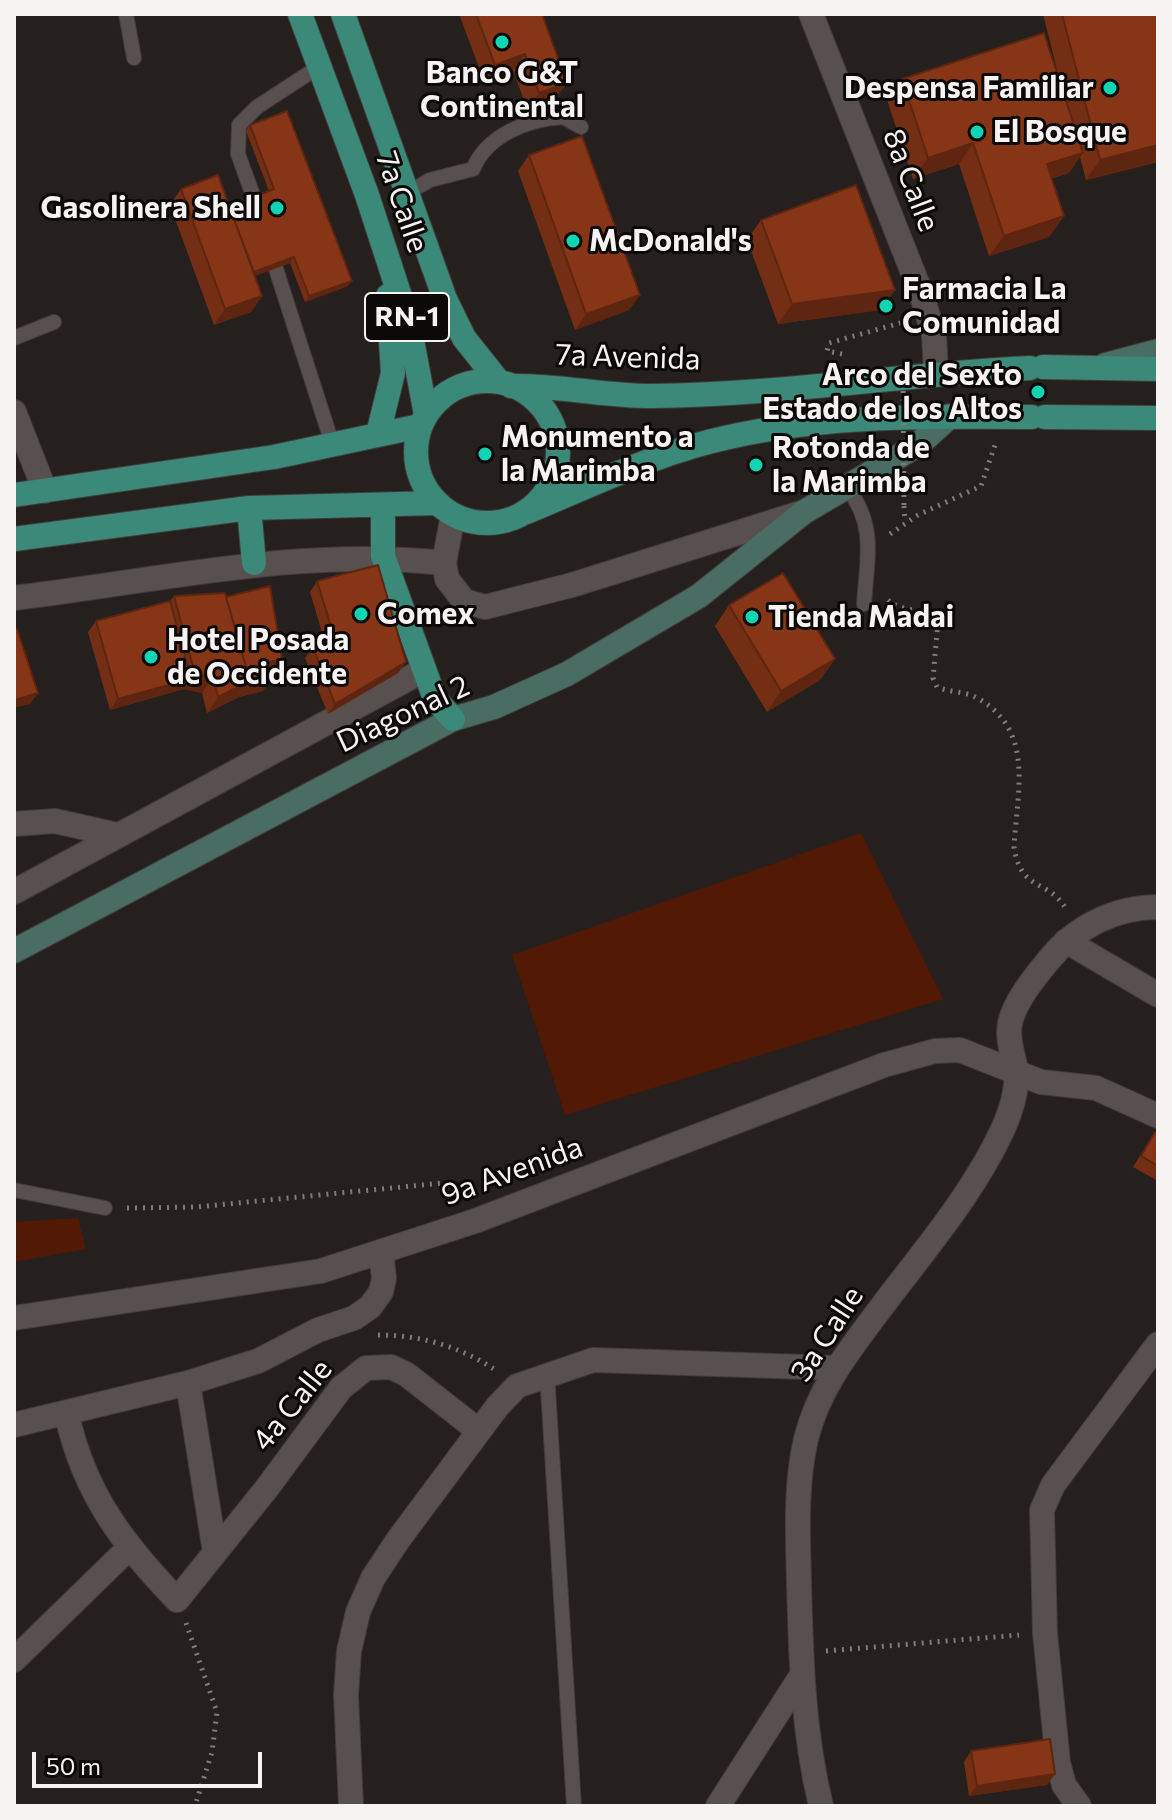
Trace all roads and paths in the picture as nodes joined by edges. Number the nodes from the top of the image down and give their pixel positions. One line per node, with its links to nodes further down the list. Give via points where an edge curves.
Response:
1 (126, 14): 5 (lane)
2 (300, 14): 6 (main road, 7a Calle / RN-1)
3 (343, 14): 8 (main road, 7a Calle / RN-1)
4 (811, 14): 12 (street, 8a Calle)
5 (134, 58)
6 (320, 66): 9 (lane, via 239,125 238,154); 10 (main road, 7a Calle / RN-1)
7 (581, 127): 8 (lane, via 563,117 517,128 488,145 473,169 430,180)
8 (409, 192): 21 (main road, 7a Calle / RN-1, via 464,338)
9 (255, 201)
10 (376, 223): 26 (main road, 7a Calle / RN-1, via 409,324); 27 (main road, via 394,345)
11 (276, 269): 29 (lane)
12 (928, 314): 16 (path, via 828,345 831,353); 20 (street, 8a Calle)
13 (54, 322): 14 (lane)
14 (14, 338)
15 (1158, 351): 17 (street)
16 (849, 354)
17 (1103, 366): 19 (main road, 7a Avenida); 20 (main road, 7a Avenida)
18 (903, 367): 38 (path, bridge)
19 (1158, 369)
20 (936, 373): 21 (main road, 7a Avenida, via 651,396)
21 (505, 384): 26 (main road, via 463,385 442,397); 37 (main road, RN-1, via 526,393 543,409 558,445 547,491)
22 (14, 412): 28 (street)
23 (950, 416): 24 (main road); 30 (street, Diagonal 2, via 918,445); 37 (main road, via 821,423 729,437 665,455)
24 (1005, 417): 25 (main road); 38 (path, via 981,486)
25 (1158, 418)
26 (423, 420): 27 (main road); 35 (main road, RN-1, via 417,469)
27 (378, 434): 29 (main road)
28 (20, 444): 31 (street)
29 (333, 446): 31 (main road)
30 (845, 485): 36 (street, Diagonal 2); 46 (lane, via 861,505 869,532)
31 (45, 491): 32 (main road)
32 (14, 495)
33 (383, 506): 34 (main road); 35 (main road); 41 (main road)
34 (249, 508): 40 (main road); 42 (main road)
35 (445, 509): 37 (main road, via 483,523); 43 (street)
36 (804, 512): 43 (street, Diagonal 2, via 485,607 464,601 447,579); 48 (street, Diagonal 2, via 699,596 629,638 529,693)
37 (524, 513)
38 (905, 522): 39 (path)
39 (890, 535)
40 (14, 539)
41 (383, 556): 42 (street); 43 (street); 47 (main road)
42 (254, 563): 44 (street)
43 (444, 563)
44 (14, 598)
45 (887, 599): 53 (path, via 930,613 938,621 933,678 937,687 977,697 1010,726 1018,746 1016,863 1024,877 1061,900 1070,926)
46 (864, 604)
47 (424, 670): 48 (main road, via 435,699); 50 (street)
48 (453, 719): 54 (street, Diagonal 2)
49 (14, 824): 50 (street, via 55,821)
50 (117, 835): 51 (street)
51 (14, 892)
52 (1158, 907): 53 (street, 3a Calle, via 1115,913)
53 (1066, 941): 55 (street); 56 (street, 3a Calle, via 1016,1008 1009,1040)
54 (14, 951)
55 (1158, 995)
56 (1016, 1074): 57 (street, 9a Avenida, via 1096,1088); 60 (street, 9a Avenida, via 960,1050 935,1051 884,1065); 65 (street, 3a Calle, via 1015,1098 989,1156)
57 (1158, 1116)
58 (14, 1190): 59 (lane)
59 (105, 1208): 60 (path, via 196,1207 443,1183 465,1195)
60 (475, 1221): 61 (street, 9a Avenida)
61 (381, 1252): 62 (street, 9a Avenida, via 321,1271); 67 (street, 4a Calle, via 381,1292 354,1318 258,1361)
62 (14, 1318)
63 (376, 1335): 68 (path, via 440,1343)
64 (1158, 1344): 75 (street, via 1045,1497)
65 (836, 1368): 66 (street, via 593,1360); 76 (street, 3a Calle, via 806,1440 798,1491)
66 (547, 1373): 68 (street); 81 (lane)
67 (188, 1383): 69 (street, 4a Calle); 73 (street)
68 (517, 1386): 71 (street)
69 (67, 1415): 70 (street, 4a Calle); 72 (street, via 85,1473)
70 (14, 1425)
71 (479, 1431): 73 (street, 4a Calle, via 406,1374 391,1367 366,1368 341,1388); 80 (street, via 398,1540 358,1612 346,1695)
72 (128, 1549): 74 (street); 77 (street)
73 (215, 1552): 74 (street, 4a Calle)
74 (177, 1600): 79 (path, via 217,1712 212,1752)
75 (1045, 1633): 76 (path); 84 (street, via 1058,1763 1064,1785)
76 (801, 1653): 78 (street, 3a Calle)
77 (14, 1660)
78 (800, 1678): 82 (street); 83 (street, 3a Calle)
79 (195, 1806)
80 (351, 1806)
81 (574, 1806)
82 (718, 1806)
83 (821, 1806)
84 (1079, 1806)

